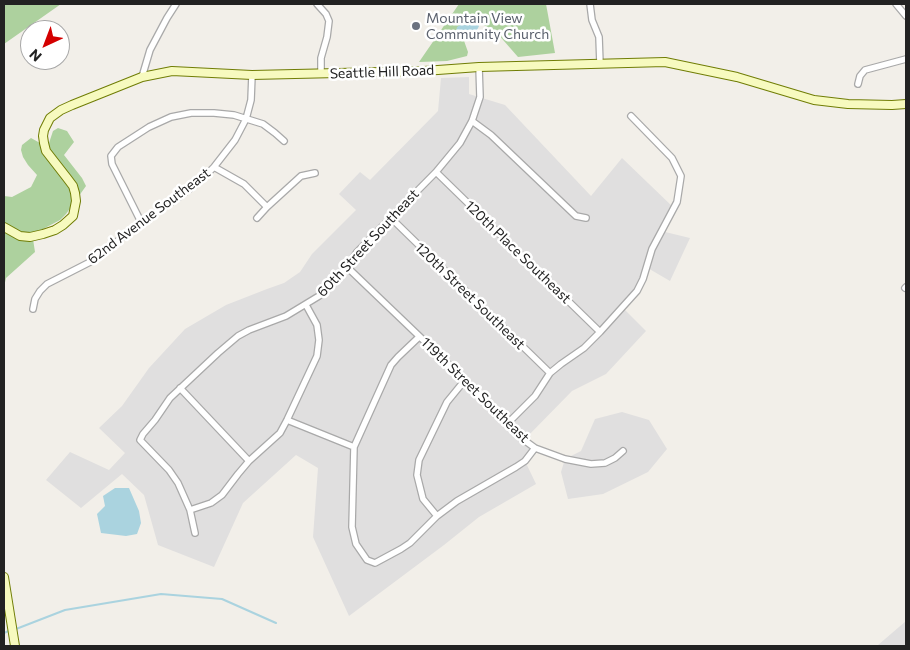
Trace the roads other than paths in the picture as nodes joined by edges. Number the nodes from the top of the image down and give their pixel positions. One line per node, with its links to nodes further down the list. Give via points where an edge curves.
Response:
1 (176, 4): 11 (street, via 150,50)
2 (317, 4): 9 (street, via 329,21)
3 (590, 4): 7 (street, via 599,37)
4 (896, 4): 5 (street)
5 (906, 16)
6 (906, 59): 12 (street, via 865,70)
7 (600, 64): 8 (main road, Seattle Hill Road); 13 (main road, Seattle Hill Road, via 665,62 737,77 814,100)
8 (479, 67): 9 (main road, Seattle Hill Road); 16 (street, 60th Street Southeast, via 480,97)
9 (321, 74): 10 (main road, Seattle Hill Road)
10 (252, 75): 11 (main road, Seattle Hill Road, via 172,71); 15 (street, 62nd Avenue Southeast)
11 (142, 77): 26 (main road, Seattle Hill Road, via 61,110 50,118 43,136 46,152 75,192 75,209 69,220 55,230 30,237 20,236)
12 (858, 84)
13 (906, 104)
14 (631, 116): 30 (street, via 672,158 680,176 677,202 652,249 636,291)
15 (246, 118): 17 (street, via 263,124); 18 (street, 62nd Avenue Southeast, via 236,140); 25 (street, via 214,113 171,117 149,126 118,147 111,156 112,164)
16 (472, 122): 19 (street, 60th Street Southeast, via 460,143); 24 (street, via 491,135 576,216)
17 (284, 141)
18 (214, 167): 21 (street, via 244,184); 25 (street, 62nd Avenue Southeast, via 176,199)
19 (436, 172): 23 (street, 60th Street Southeast); 30 (street, 120th Place Southeast)
20 (315, 173): 21 (street, via 302,176)
21 (267, 207): 22 (street)
22 (257, 218)
23 (391, 218): 27 (street, 60th Street Southeast, via 357,252); 32 (street, 120th Street Southeast)
24 (586, 218)
25 (141, 222): 29 (street, 62nd Avenue Southeast, via 94,260 47,284 34,299)
26 (4, 227)
27 (347, 267): 28 (street, 60th Street Southeast, via 320,296); 31 (street, 119th Street Southeast)
28 (306, 305): 34 (street, 60th Street Southeast, via 238,336); 35 (street, via 317,325 317,356)
29 (33, 309)
30 (600, 332): 32 (street)
31 (419, 337): 33 (street, 119th Street Southeast); 37 (street, via 391,365)
32 (550, 373): 36 (street, via 535,396)
33 (465, 380): 36 (street, 119th Street Southeast); 42 (street, via 447,402 419,460 417,475 422,499)
34 (180, 388): 40 (street); 41 (street, 60th Street Southeast, via 140,440 169,470)
35 (287, 420): 37 (street); 40 (street, via 280,433)
36 (508, 423): 38 (street, 119th Street Southeast)
37 (354, 447): 42 (street, via 352,527 356,544 367,560 375,563 410,543)
38 (535, 448): 39 (street, 119th Street Southeast, via 591,464 605,463); 42 (street, via 525,461)
39 (623, 451)
40 (249, 461): 41 (street, via 222,495 211,503)
41 (190, 510): 43 (street)
42 (437, 516)
43 (195, 533)
44 (4, 577): 45 (main road)
45 (15, 646)

